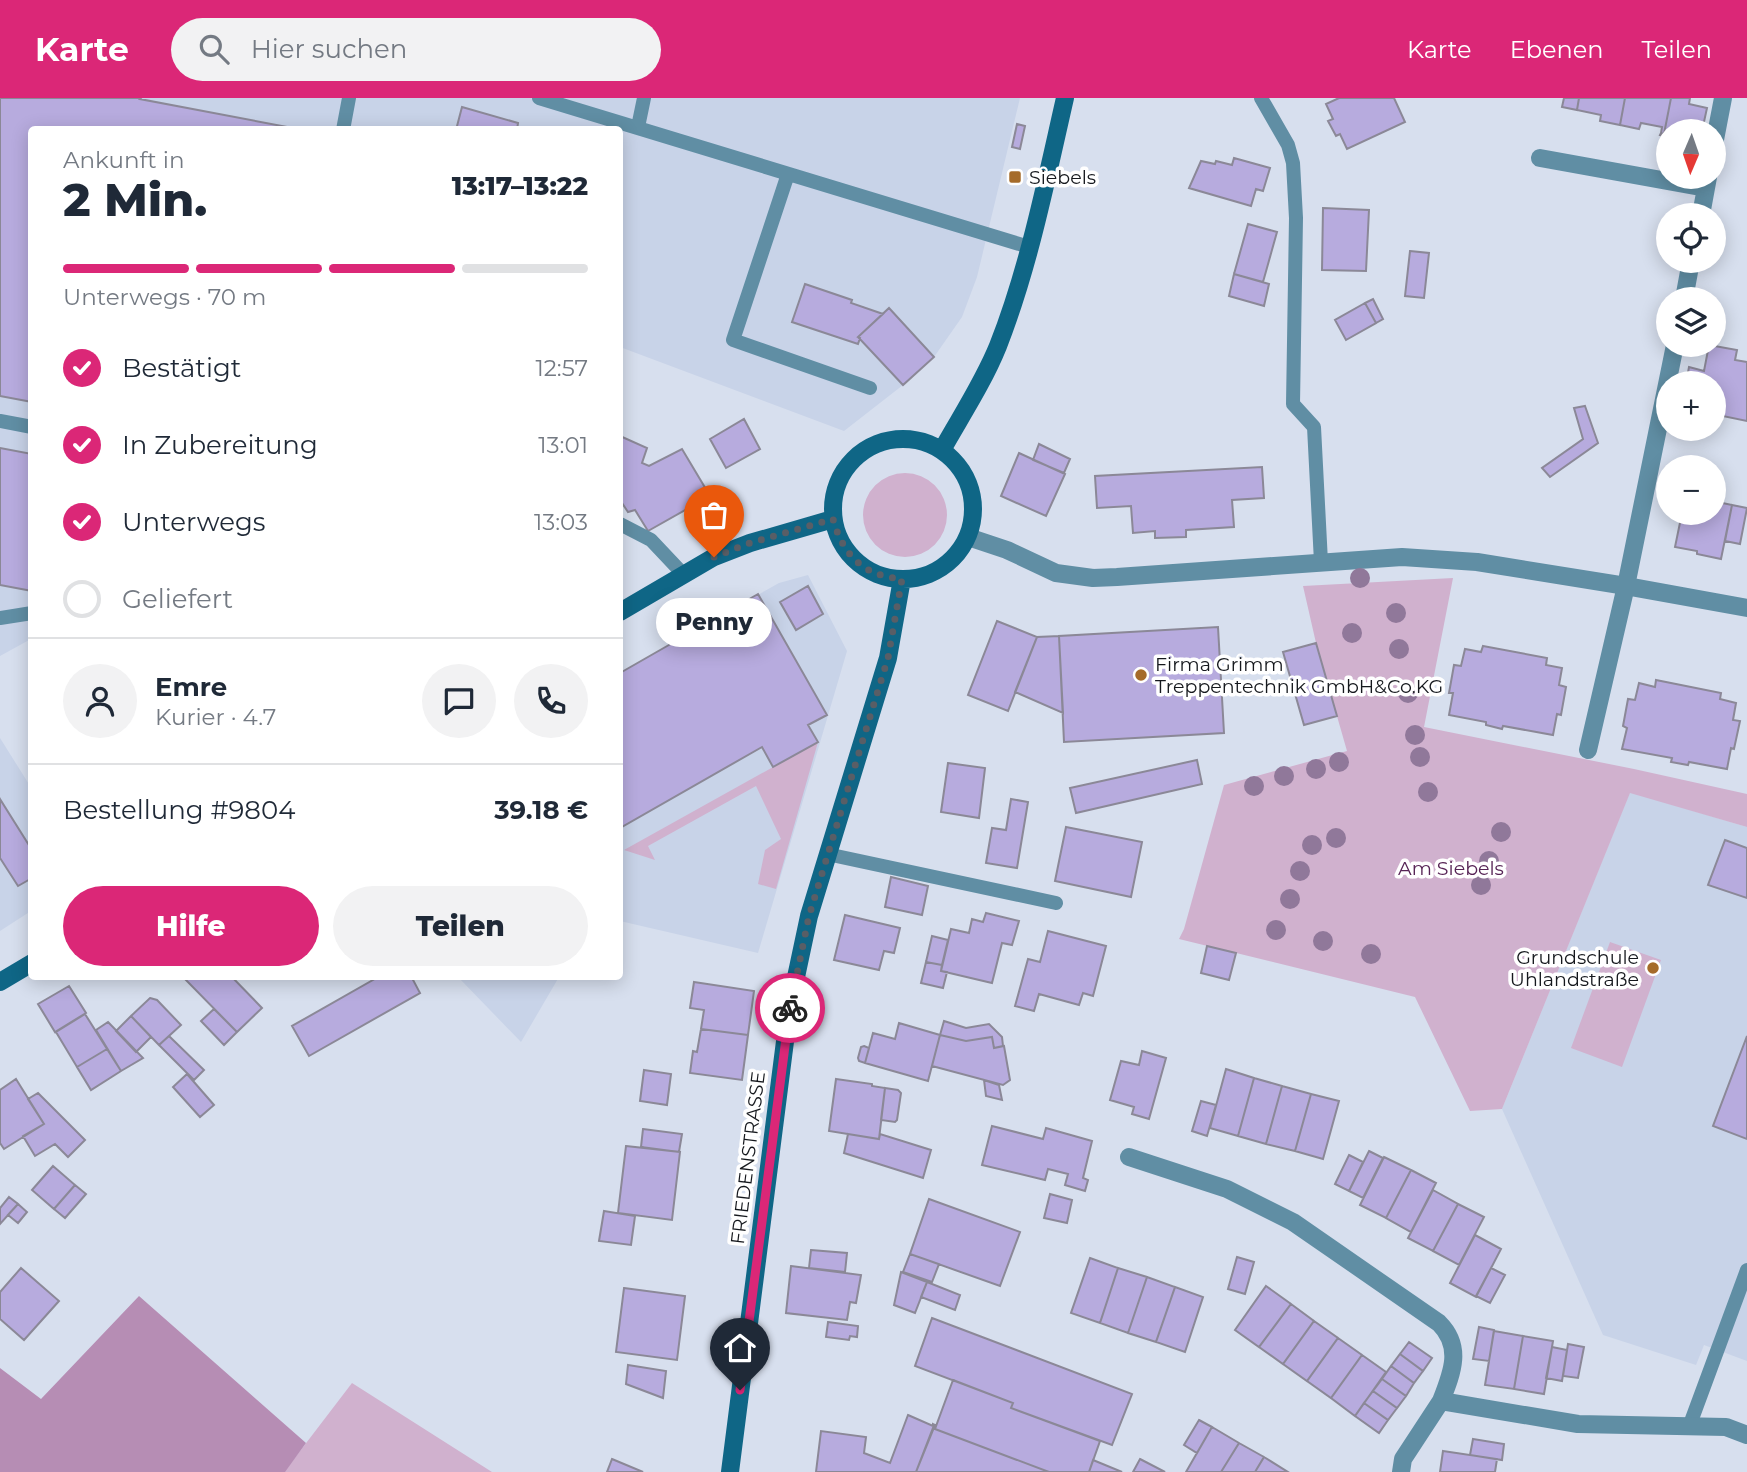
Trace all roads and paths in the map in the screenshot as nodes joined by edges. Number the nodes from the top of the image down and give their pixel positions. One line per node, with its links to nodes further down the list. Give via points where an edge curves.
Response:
1 (349, 98): 8 (lane)
2 (540, 98): 9 (lane)
3 (645, 98): 9 (lane)
4 (1065, 98): 13 (main road)
5 (1261, 98): 22 (lane, via 1293,163 1293,404 1314,427)
6 (1723, 98): 7 (street)
7 (1719, 119)
8 (343, 126)
9 (638, 127): 11 (lane)
10 (1540, 158): 12 (street)
11 (789, 174): 13 (lane); 15 (lane, via 733,340)
12 (1656, 175)
13 (1029, 247): 18 (main road, via 997,348)
14 (1673, 357): 25 (street)
15 (870, 388)
16 (0, 422): 17 (lane)
17 (28, 427)
18 (942, 450): 19 (main road, via 919,440 897,439 874,444 855,456 833,496); 21 (main road, via 959,467 970,489 973,514)
19 (833, 519): 23 (main road, via 750,543); 24 (main road, via 841,542 856,561 878,574)
20 (623, 526): 23 (lane, via 651,540)
21 (968, 537): 22 (street, via 1056,573 1084,577); 24 (main road, via 951,560 928,574)
22 (1321, 562): 25 (street, via 1402,556 1477,562)
23 (684, 575): 27 (main road)
24 (902, 579): 31 (main road, FRIEDENSTRASSE, via 888,658)
25 (1626, 586): 26 (street); 30 (street)
26 (1747, 608)
27 (623, 610)
28 (28, 614): 29 (lane)
29 (0, 618)
30 (1588, 750)
31 (827, 854): 32 (lane); 40 (main road, FRIEDENSTRASSE, via 789,1010)
32 (1056, 903)
33 (28, 964): 34 (main road)
34 (0, 982)
35 (1129, 1157): 37 (street, via 1227,1188 1293,1222 1438,1322 1447,1331 1454,1357)
36 (1747, 1270): 38 (lane)
37 (1441, 1401): 38 (street, via 1578,1424); 41 (street, via 1403,1459)
38 (1689, 1427): 39 (street, via 1726,1427)
39 (1747, 1435)
40 (730, 1472)
41 (1401, 1472)

